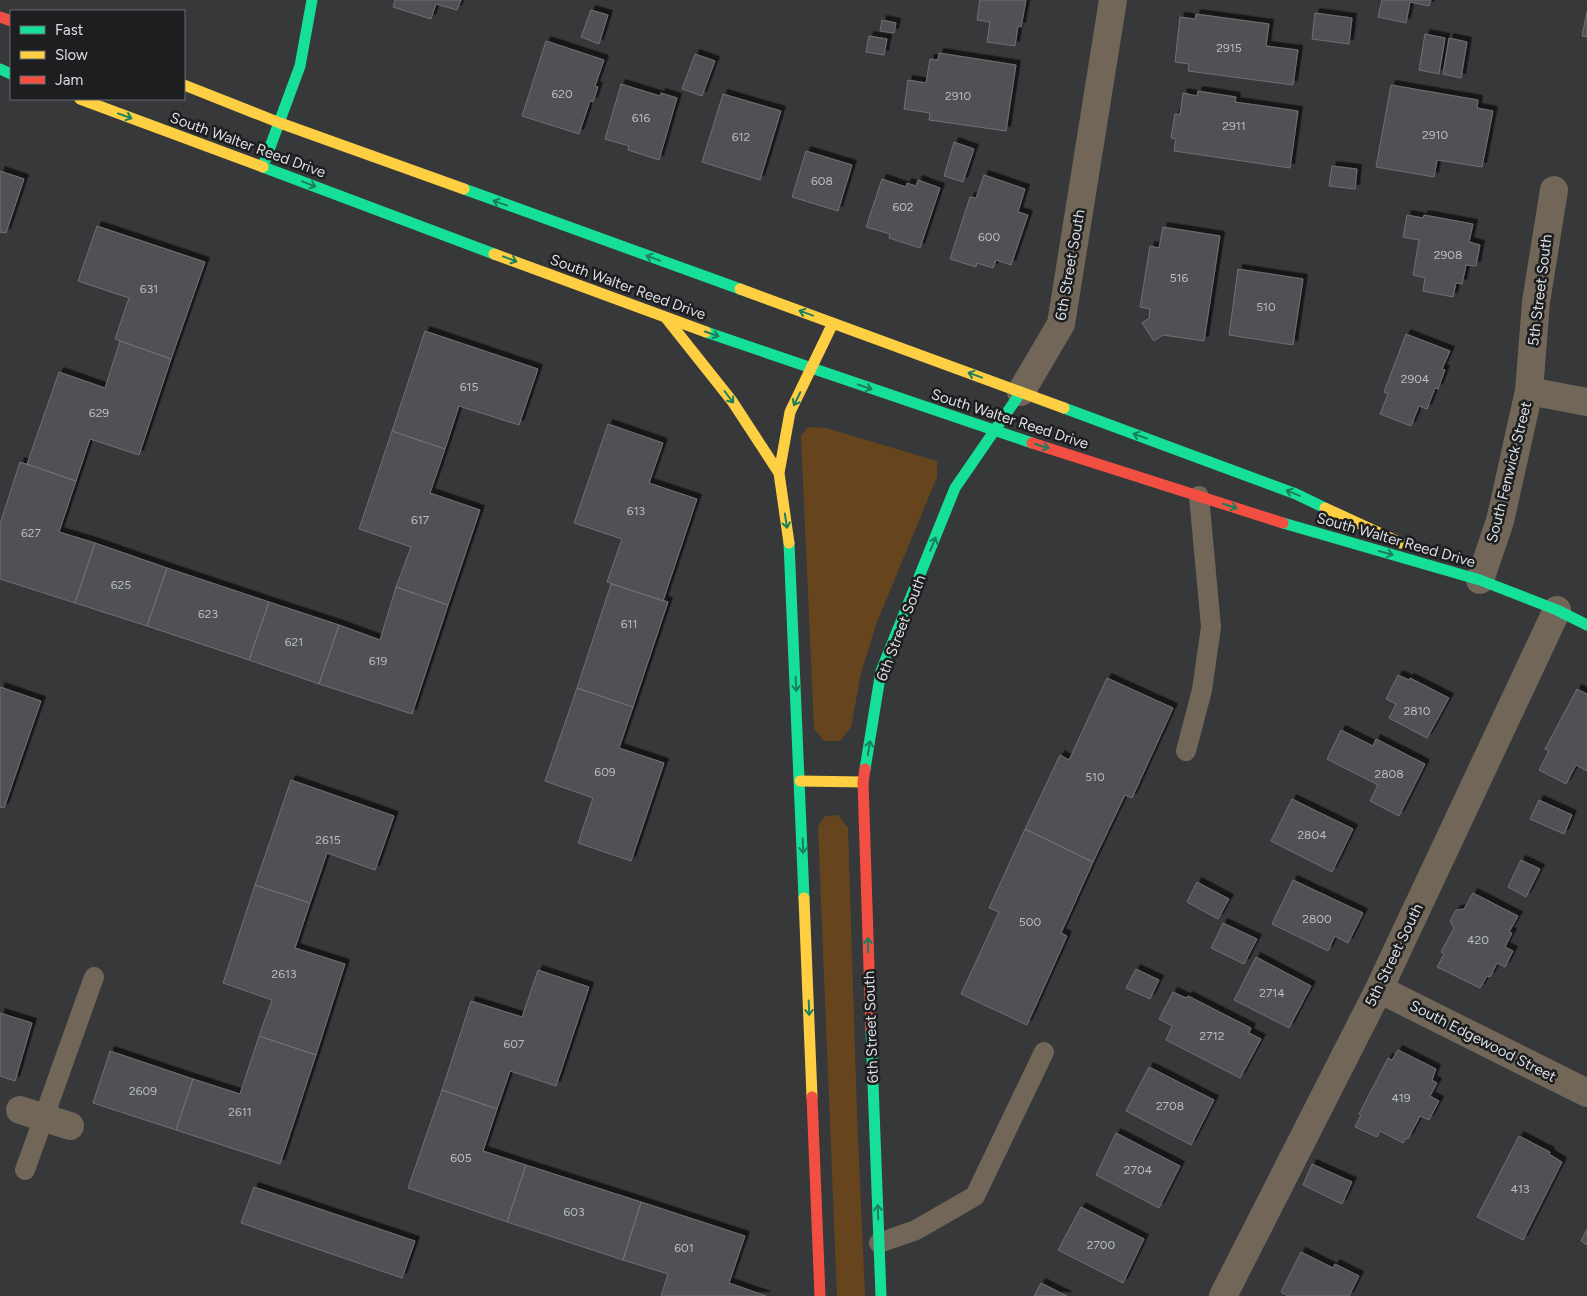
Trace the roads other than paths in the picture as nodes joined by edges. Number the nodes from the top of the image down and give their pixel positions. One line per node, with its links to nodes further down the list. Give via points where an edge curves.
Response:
1 (312, 0): 5 (street, via 300,66)
2 (1113, 0): 12 (street, 6th Street South, via 1061,324)
3 (185, 85): 5 (street, South Walter Reed Drive)
4 (83, 100): 6 (street, South Walter Reed Drive, one-way to 6)
5 (280, 123): 6 (street); 9 (street, South Walter Reed Drive, one-way to 5)
6 (263, 166): 8 (street, South Walter Reed Drive, one-way to 8)
7 (1554, 190): 11 (street, 5th Street South, via 1536,302)
8 (666, 318): 10 (street, South Walter Reed Drive, one-way to 10); 15 (street, one-way to 15, via 732,401)
9 (833, 323): 10 (street); 12 (street, South Walter Reed Drive, one-way to 9)
10 (812, 368): 14 (street, South Walter Reed Drive, one-way to 14); 15 (street, one-way to 15, via 790,412)
11 (1529, 391): 13 (street, South Fenwick Street); 17 (street, South Fenwick Street, via 1500,521)
12 (1021, 392): 14 (street, 6th Street South); 17 (street, South Walter Reed Drive, one-way to 12, via 1296,494)
13 (1587, 402)
14 (996, 431): 16 (street, South Walter Reed Drive, one-way to 16); 22 (street, 6th Street South, one-way to 14, via 881,671 956,488)
15 (779, 473): 21 (street, one-way to 21, via 789,537)
16 (1198, 496): 17 (street, South Walter Reed Drive, one-way to 17); 20 (lane, via 1211,627 1202,690)
17 (1480, 580): 18 (street)
18 (1557, 610): 19 (street); 24 (street, 5th Street South)
19 (1587, 625)
20 (1186, 750)
21 (800, 780): 22 (street); 31 (street, one-way to 31)
22 (863, 782): 30 (street, 6th Street South, one-way to 22)
23 (94, 977): 27 (lane)
24 (1379, 989): 26 (street, South Edgewood Street); 33 (street, 5th Street South)
25 (1044, 1052): 30 (lane, via 975,1196 916,1230)
26 (1587, 1093)
27 (32, 1114): 28 (street); 29 (lane)
28 (70, 1126)
29 (25, 1170)
30 (879, 1244): 32 (street, 6th Street South)
31 (820, 1296)
32 (882, 1296)
33 (1223, 1296)

